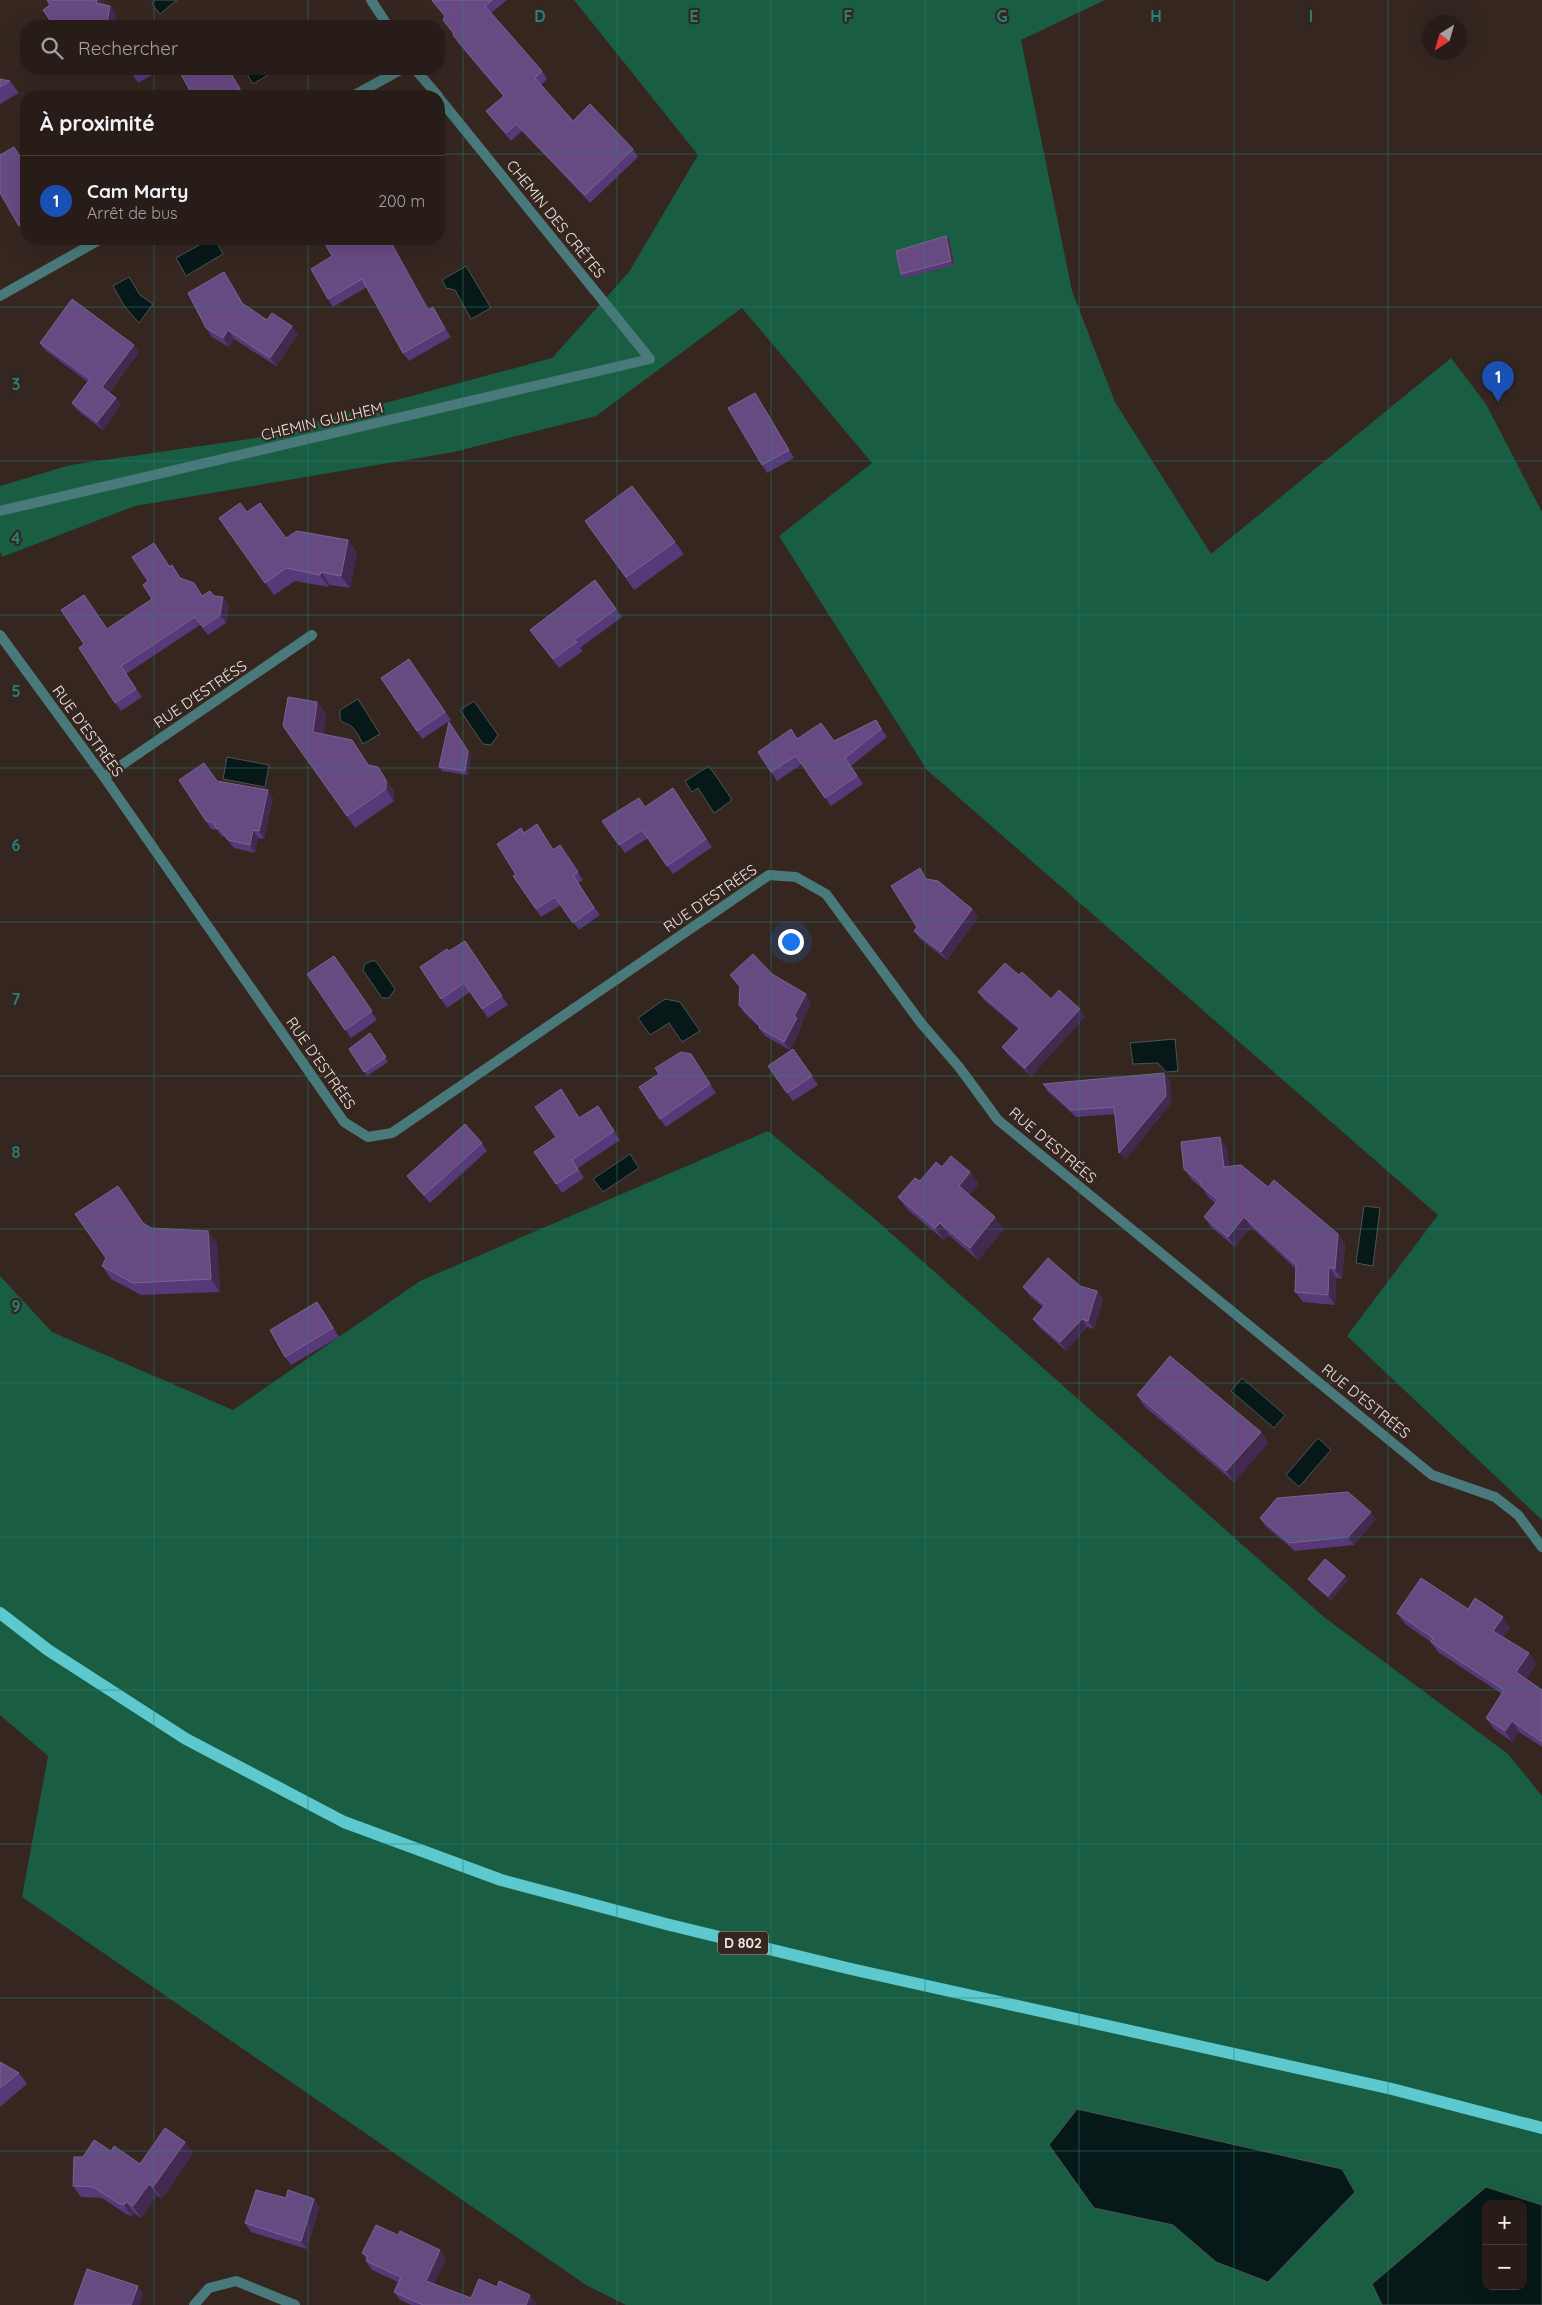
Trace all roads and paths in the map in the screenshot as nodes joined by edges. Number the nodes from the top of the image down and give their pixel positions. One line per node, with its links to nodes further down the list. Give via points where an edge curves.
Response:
1 (371, 0): 2 (street)
2 (384, 20)
3 (391, 75): 5 (street)
4 (421, 75): 6 (street, CHEMIN DES CRÊTES)
5 (364, 90)
6 (432, 90)
7 (445, 106): 10 (street, CHEMIN DES CRÊTES)
8 (90, 245): 9 (street)
9 (0, 296)
10 (650, 360): 11 (street, CHEMIN GUILHEM)
11 (0, 511)
12 (312, 635): 14 (street, RUE D'ESTRÉSS)
13 (0, 636): 14 (street, RUE D’ESTRÉES)
14 (104, 777): 15 (street, RUE D’ESTRÉES, via 344,1122 368,1137 392,1133 770,875 796,878 826,894 921,1023 998,1120 1432,1475 1495,1497 1518,1515)
15 (1542, 1547)
16 (0, 1613): 17 (main road, D 802, via 48,1650 186,1739 344,1822 501,1880 851,1969 1392,2090)
17 (1542, 2128)
18 (194, 2305): 19 (street, via 209,2288 236,2281)
19 (295, 2305)

